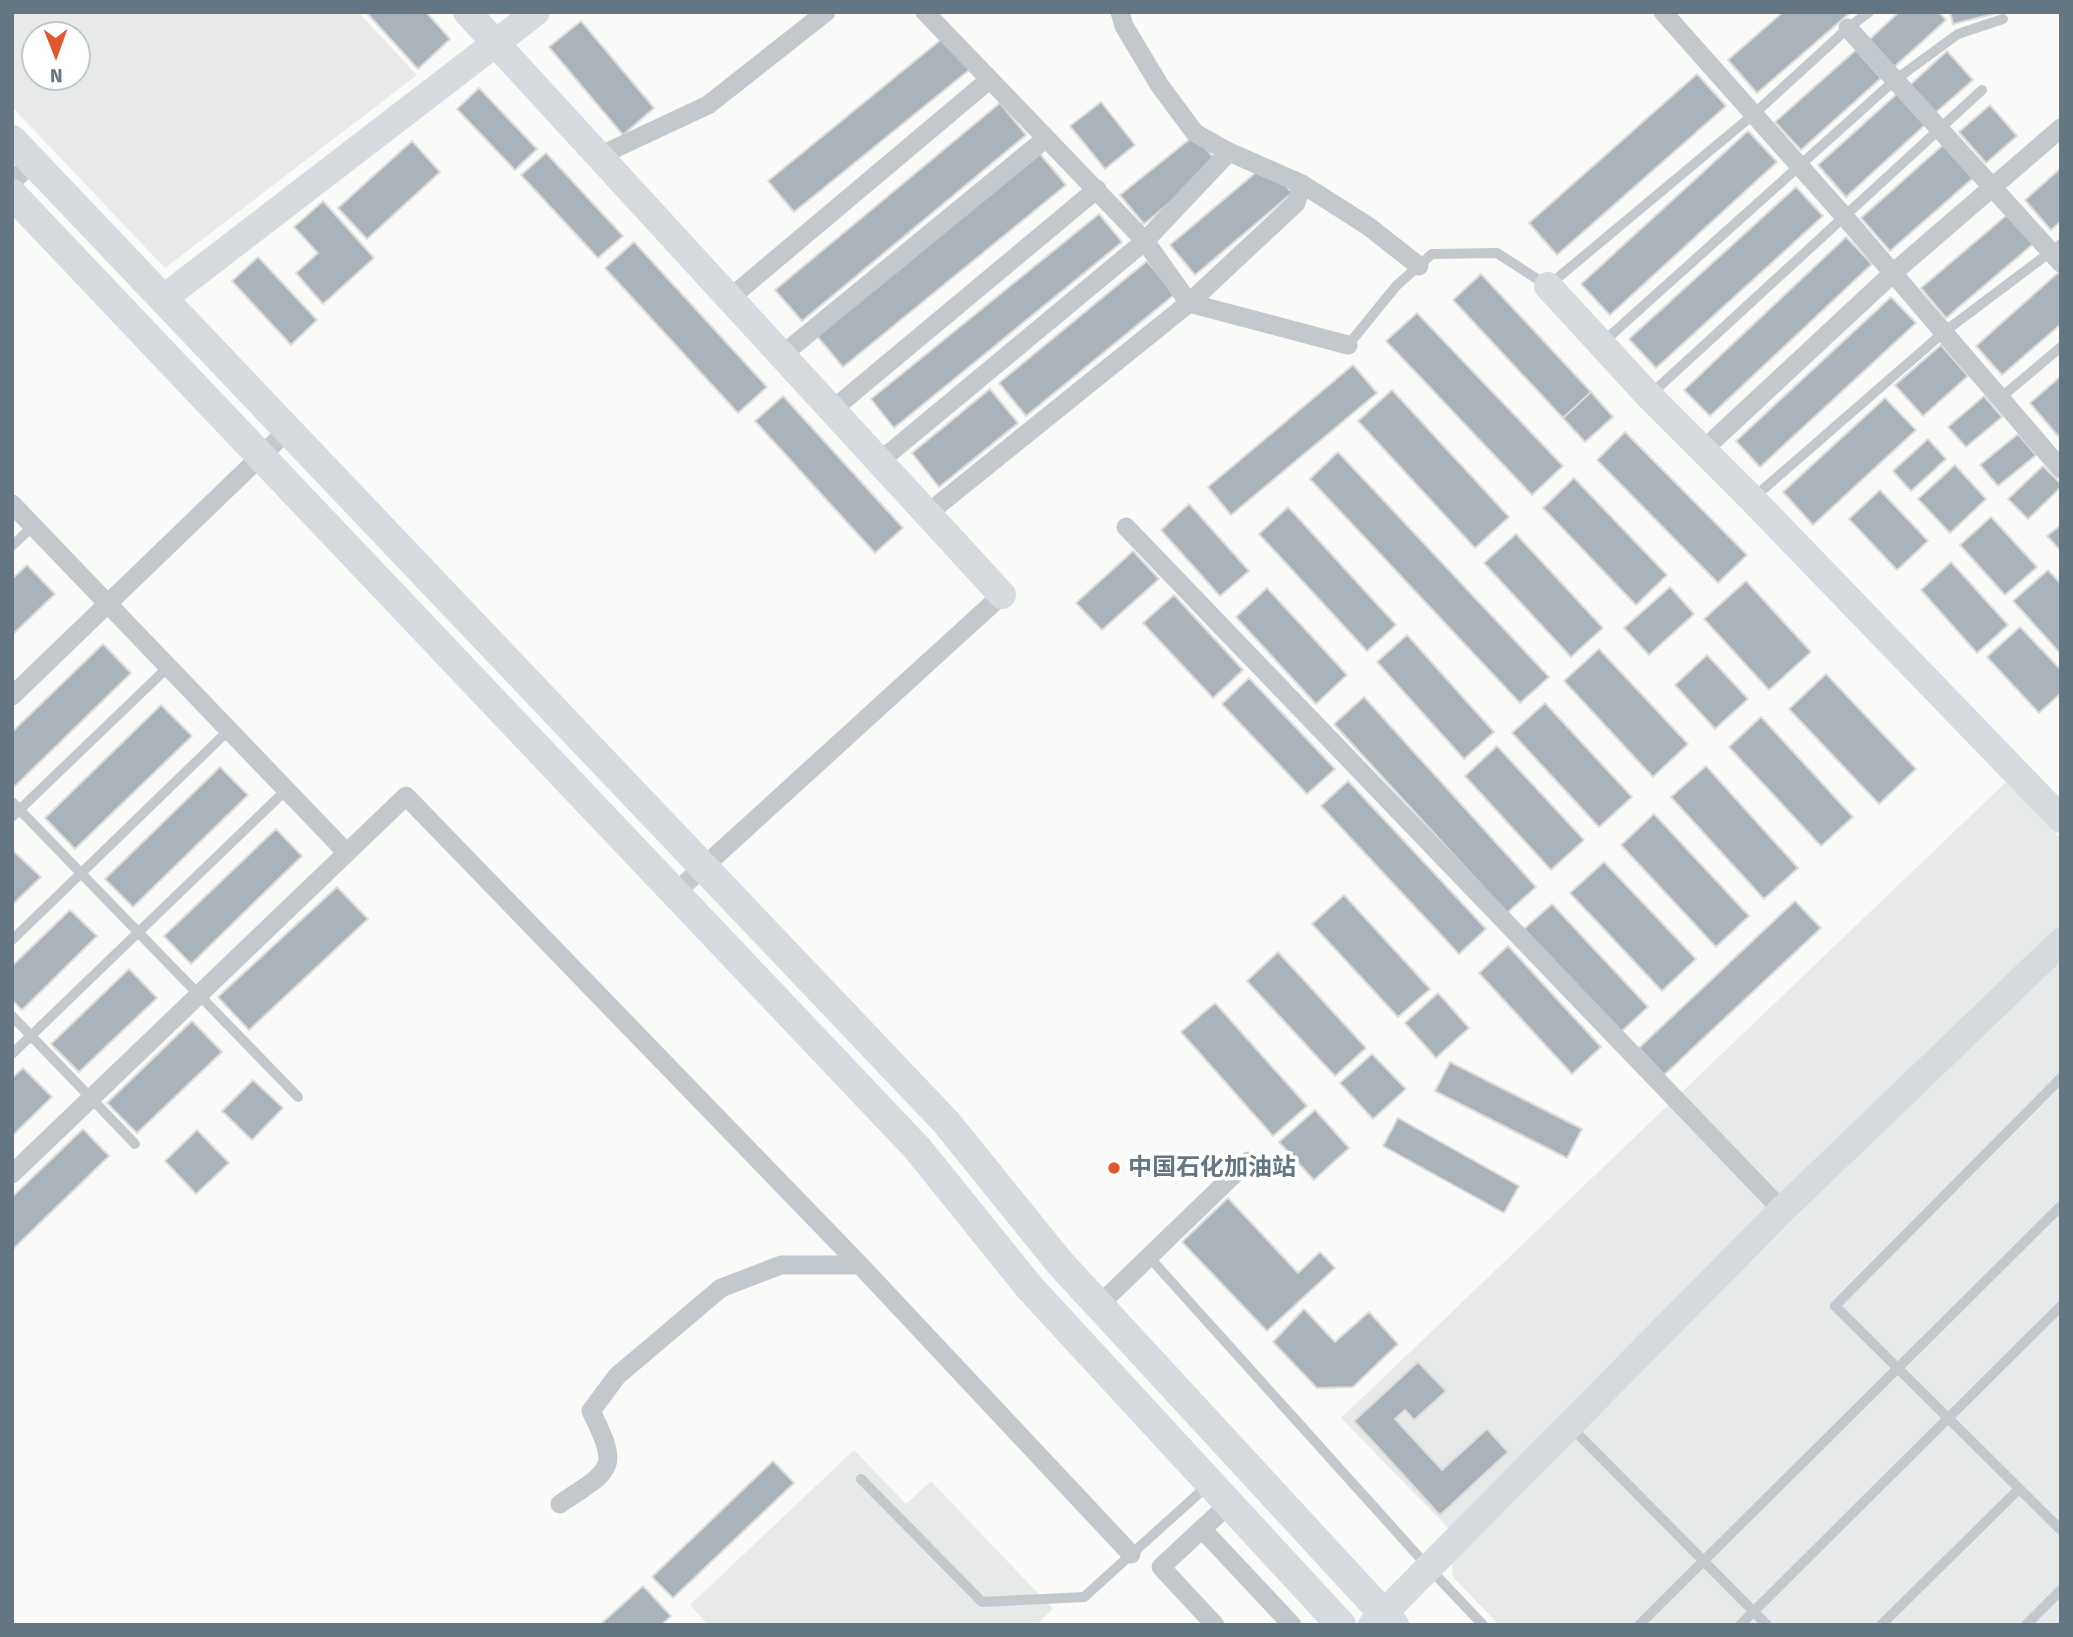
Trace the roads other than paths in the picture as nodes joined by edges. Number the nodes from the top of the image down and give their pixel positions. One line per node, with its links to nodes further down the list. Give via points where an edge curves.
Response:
1 (467, 12): 10 (street)
2 (536, 12): 10 (street)
3 (827, 12): 20 (street, via 708,106)
4 (925, 12): 11 (street)
5 (1120, 12): 19 (street, via 1160,86 1195,133)
6 (1663, 12): 14 (street)
7 (1869, 12): 9 (lane)
8 (2003, 19): 12 (lane, via 1958,34)
9 (1848, 28): 12 (street); 14 (lane)
10 (495, 43): 20 (street); 33 (street)
11 (989, 80): 17 (street); 34 (street)
12 (1895, 80): 16 (street); 21 (lane)
13 (1982, 90): 16 (lane)
14 (1754, 114): 21 (street); 32 (lane)
15 (2061, 128): 24 (street)
16 (1940, 130): 24 (street); 27 (lane)
17 (1045, 139): 25 (street); 40 (street)
18 (12, 140): 22 (main road)
19 (1229, 152): 23 (street); 28 (street)
20 (599, 156): 34 (street)
21 (1798, 166): 27 (street); 37 (lane)
22 (23, 172): 33 (main road)
23 (1302, 184): 30 (street); 35 (street, via 1296,202)
24 (1992, 188): 29 (street); 31 (street)
25 (1097, 189): 28 (street); 43 (street)
26 (12, 194): 46 (main road)
27 (1844, 216): 31 (street); 41 (lane)
28 (1145, 241): 35 (street); 47 (street)
29 (2057, 253): 36 (lane)
30 (1419, 266): 32 (lane, via 1432,254 1497,253); 38 (lane, via 1397,285)
31 (1892, 273): 36 (street); 45 (street)
32 (1548, 286): 37 (street)
33 (164, 298): 44 (main road)
34 (730, 298): 40 (street)
35 (1189, 303): 38 (street); 51 (street)
36 (1944, 332): 42 (street); 49 (lane)
37 (1601, 343): 41 (street)
38 (1348, 345)
39 (2061, 347): 42 (lane)
40 (782, 355): 43 (street)
41 (1648, 396): 45 (street)
42 (1999, 399): 48 (street)
43 (832, 410): 47 (street)
44 (289, 429): 46 (street); 64 (main road)
45 (1703, 450): 49 (street)
46 (261, 456): 56 (street); 66 (main road)
47 (880, 461): 51 (street)
48 (2058, 462)
49 (1752, 499): 62 (street)
50 (12, 503): 52 (street)
51 (927, 514): 55 (street)
52 (33, 526): 54 (lane); 56 (street)
53 (1126, 527): 81 (street)
54 (12, 546)
55 (1002, 595): 64 (street)
56 (108, 604): 57 (street); 58 (street)
57 (168, 667): 59 (street); 61 (lane)
58 (12, 696)
59 (229, 730): 60 (street); 65 (lane)
60 (286, 790): 63 (street); 67 (lane)
61 (15, 810): 65 (lane)
62 (2061, 819)
63 (347, 853): 70 (street); 83 (street, via 406,796)
64 (705, 868): 66 (street); 84 (main road, via 946,1122)
65 (81, 873): 67 (lane); 68 (lane)
66 (676, 892): 91 (main road, via 917,1147 1030,1288)
67 (139, 933): 70 (lane); 72 (lane)
68 (12, 940)
69 (2061, 942): 81 (street)
70 (199, 995): 75 (lane); 76 (street)
71 (12, 1016): 72 (lane)
72 (31, 1036): 73 (lane); 76 (lane)
73 (12, 1054)
74 (2061, 1078): 86 (lane, via 1835,1306)
75 (298, 1097)
76 (91, 1098): 77 (lane); 79 (street)
77 (135, 1144)
78 (1248, 1161): 82 (street)
79 (12, 1174)
80 (2061, 1206): 86 (lane)
81 (1782, 1210): 88 (street)
82 (1149, 1257): 84 (street); 97 (lane)
83 (860, 1265): 92 (street, via 781,1265 721,1288 617,1376 591,1410 606,1440 609,1462 600,1477); 95 (street)
84 (1099, 1305): 100 (main road)
85 (2061, 1306): 87 (lane)
86 (1898, 1369): 87 (lane); 96 (lane)
87 (1948, 1418): 90 (lane); 99 (lane)
88 (1569, 1425): 96 (lane); 97 (street)
89 (860, 1479): 95 (lane, via 982,1602 1084,1597)
90 (2019, 1489): 94 (lane); 108 (lane)
91 (1220, 1493): 93 (street); 95 (lane); 103 (main road)
92 (560, 1504)
93 (1202, 1529): 101 (street, via 1161,1567); 102 (street)
94 (2061, 1530)
95 (1131, 1554)
96 (1704, 1561): 99 (lane); 105 (lane)
97 (1429, 1568): 100 (street); 104 (lane)
98 (2061, 1590): 109 (lane)
99 (1753, 1611): 106 (lane); 107 (lane)
100 (1383, 1621)
101 (1215, 1625)
102 (1292, 1625)
103 (1341, 1625)
104 (1483, 1625)
105 (1639, 1625)
106 (1740, 1625)
107 (1767, 1625)
108 (1881, 1625)
109 (2026, 1625)

